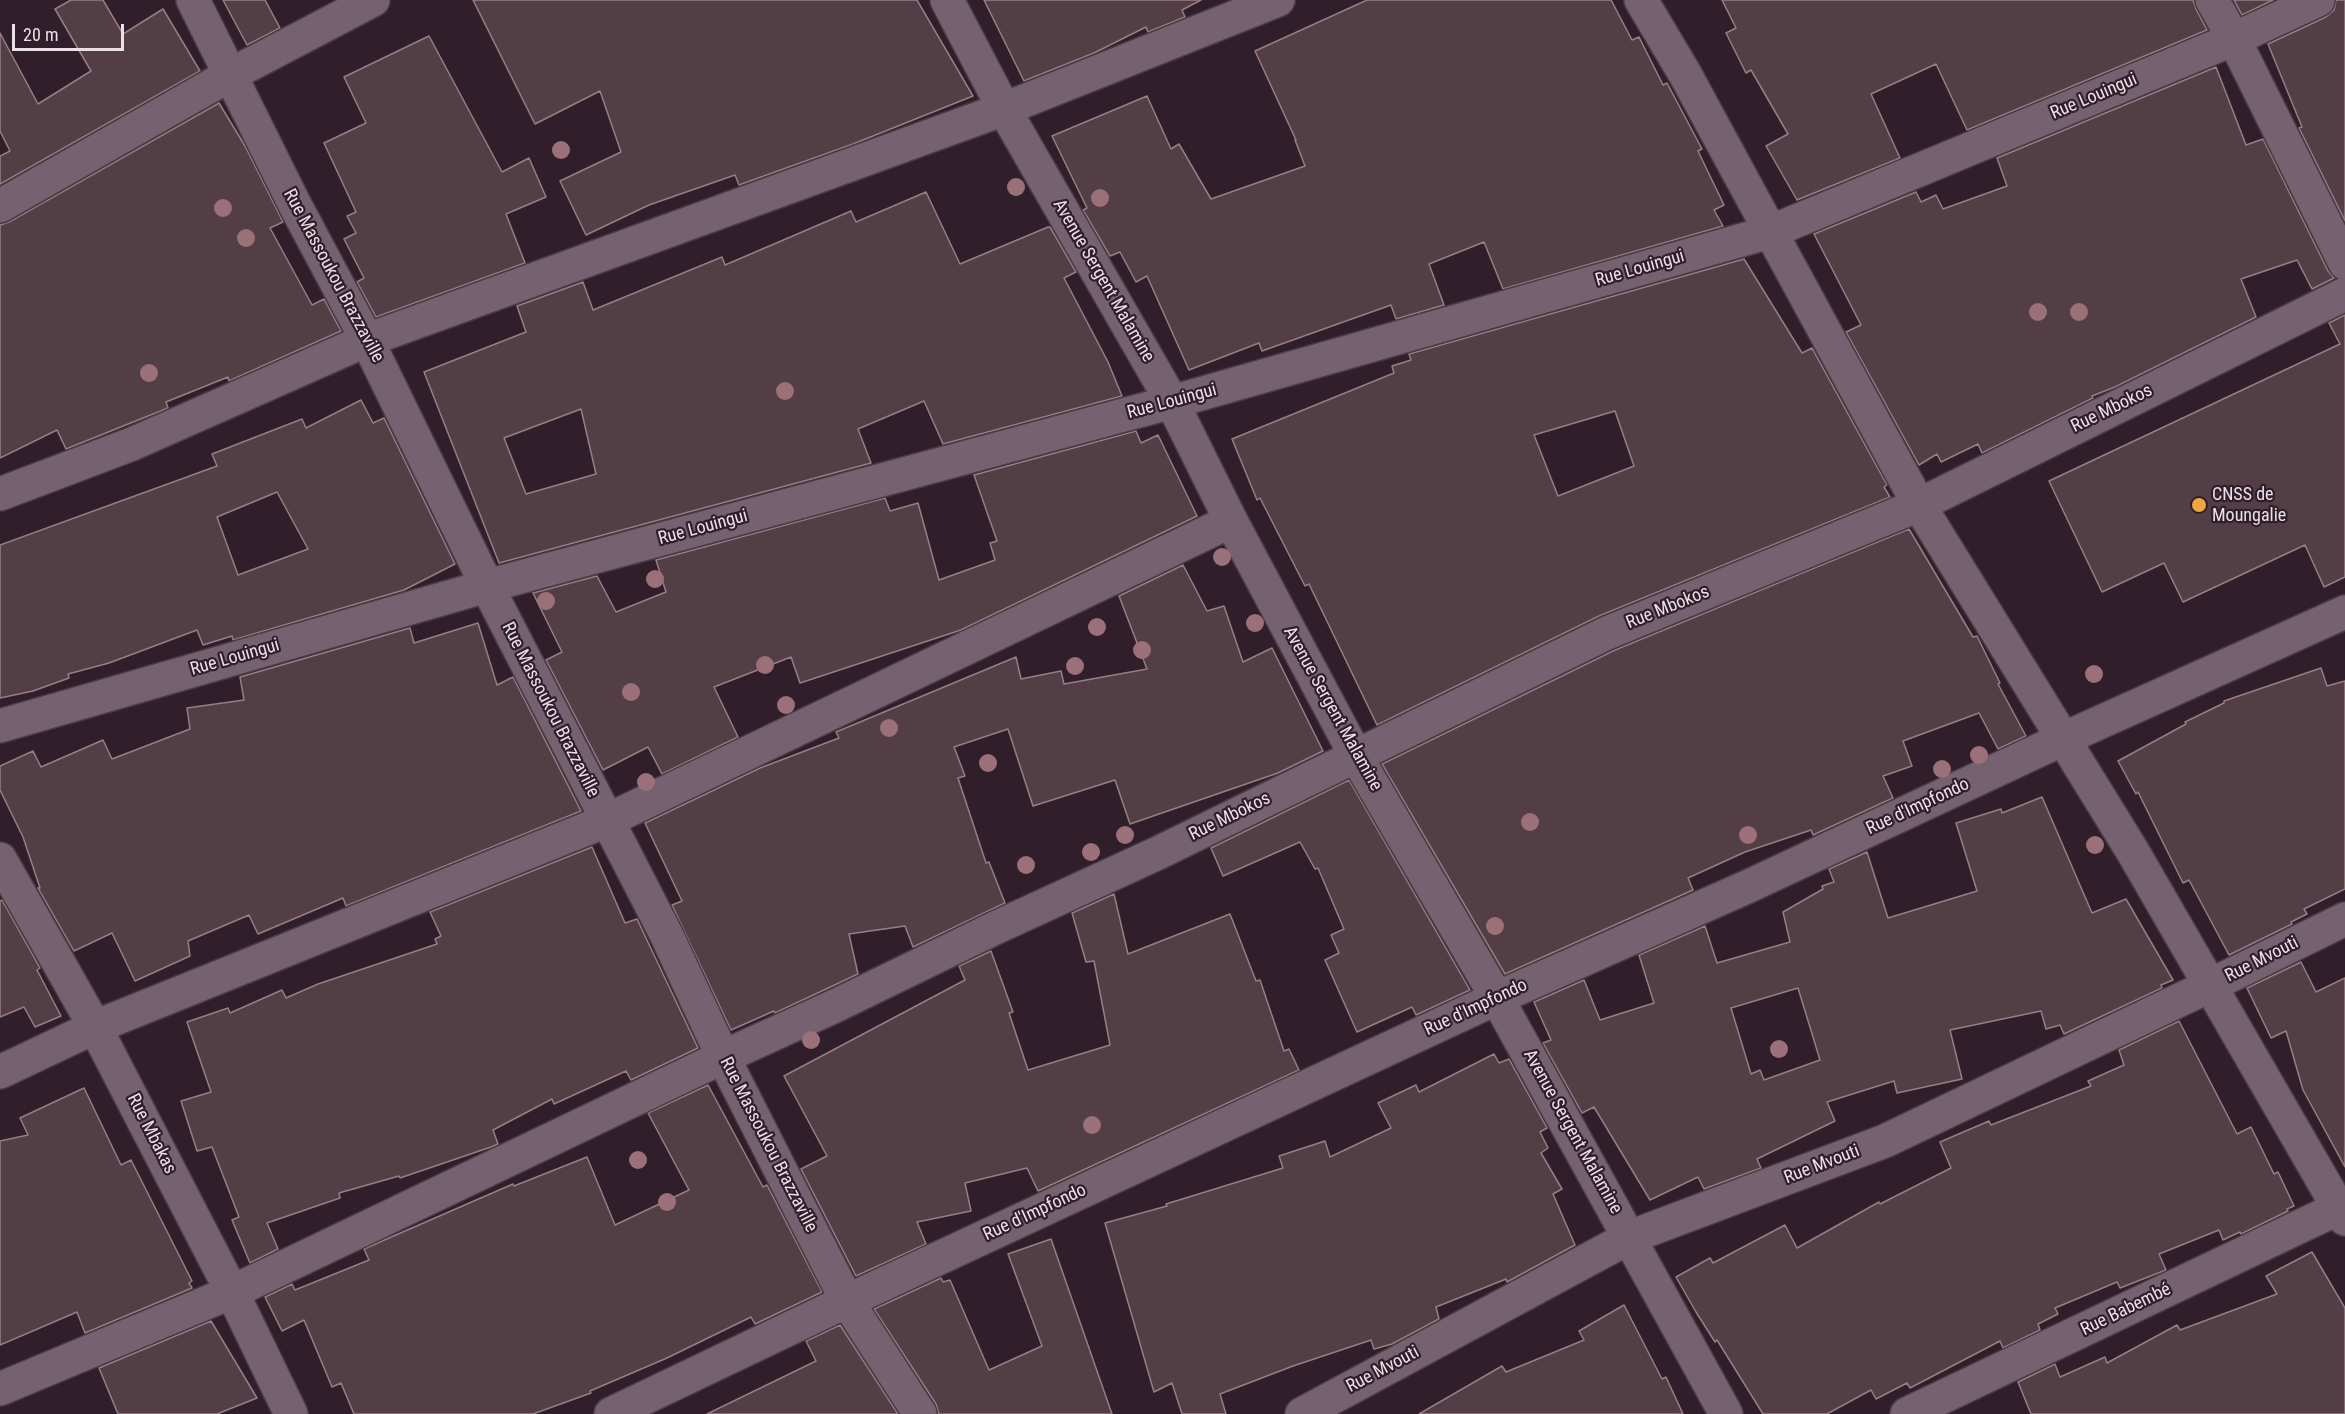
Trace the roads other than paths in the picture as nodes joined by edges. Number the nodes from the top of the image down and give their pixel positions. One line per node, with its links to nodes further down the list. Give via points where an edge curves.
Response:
1 (193, 0): 9 (street, Rue Massoukou Brazzaville)
2 (373, 0): 9 (street)
3 (947, 0): 10 (street, Avenue Sergent Malamine)
4 (1278, 0): 10 (street)
5 (1641, 0): 12 (street)
6 (2212, 0): 8 (street)
7 (2318, 0): 8 (street, Rue Louingui)
8 (2234, 39): 12 (street, Rue Louingui); 13 (street)
9 (230, 75): 11 (street); 15 (street, Rue Massoukou Brazzaville)
10 (1004, 109): 15 (street); 16 (street, Avenue Sergent Malamine)
11 (0, 206)
12 (1770, 232): 16 (street, Rue Louingui); 18 (street)
13 (2345, 263)
14 (2345, 294): 18 (street, Rue Mbokos)
15 (367, 340): 17 (street, via 132,444); 20 (street, Rue Massoukou Brazzaville)
16 (1172, 402): 19 (street, Avenue Sergent Malamine); 20 (street, Rue Louingui)
17 (0, 494)
18 (1918, 505): 23 (street); 24 (street, Rue Mbokos, via 1607,633)
19 (1231, 521): 24 (street, Avenue Sergent Malamine); 25 (street)
20 (487, 586): 22 (street, Rue Louingui); 25 (street, Rue Massoukou Brazzaville)
21 (2345, 612): 23 (street, Rue d'Impfondo)
22 (0, 726)
23 (2063, 739): 28 (street); 29 (street, Rue d'Impfondo, via 1749,886)
24 (1356, 756): 29 (street, Avenue Sergent Malamine); 31 (street, Rue Mbokos)
25 (606, 820): 30 (street); 31 (street, Rue Massoukou Brazzaville, via 667,936)
26 (0, 859): 30 (street, Rue Mbakas)
27 (2345, 919): 28 (street, Rue Mvouti)
28 (2210, 986): 33 (street); 34 (street, Rue Mvouti, via 1886,1141)
29 (1497, 998): 34 (street, Avenue Sergent Malamine); 36 (street, Rue d'Impfondo)
30 (95, 1026): 32 (street); 35 (street, Rue Mbakas)
31 (723, 1057): 35 (street, Rue Mbokos); 36 (street, Rue Massoukou Brazzaville)
32 (0, 1072)
33 (2343, 1210): 43 (street, Rue Babembé)
34 (1630, 1237): 41 (street, Rue Mvouti); 42 (street, Avenue Sergent Malamine)
35 (232, 1292): 37 (street, Rue Mbokos); 38 (street, Rue Mbakas)
36 (848, 1301): 39 (street, Rue d'Impfondo); 40 (street, Rue Massoukou Brazzaville)
37 (0, 1389)
38 (291, 1414)
39 (611, 1414)
40 (920, 1414)
41 (1302, 1414)
42 (1726, 1414)
43 (1907, 1414)

